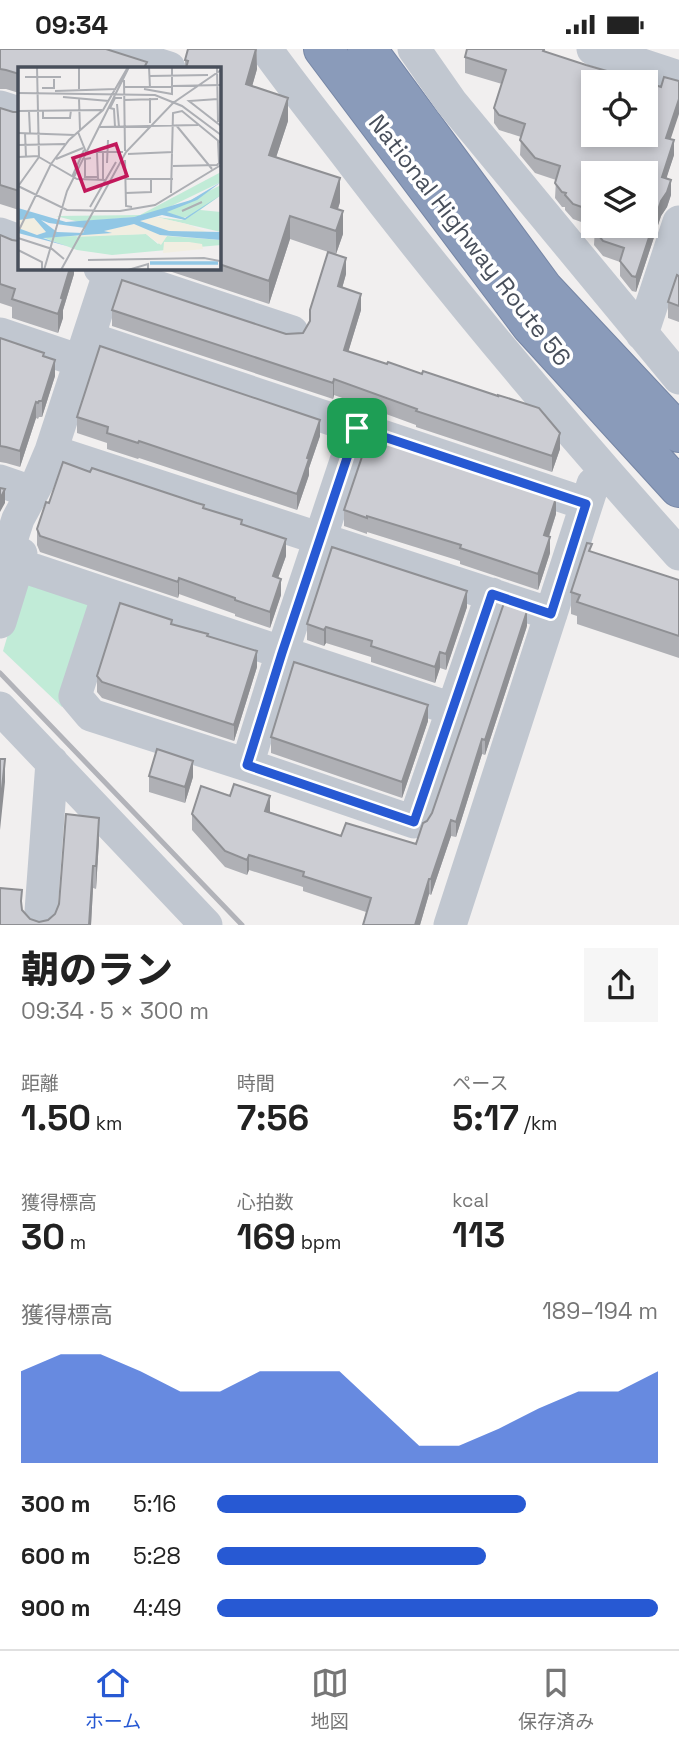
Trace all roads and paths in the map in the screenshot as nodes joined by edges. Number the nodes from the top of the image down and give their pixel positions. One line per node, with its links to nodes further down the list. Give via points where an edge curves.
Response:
1 (109, 49): 8 (street)
2 (182, 49): 9 (street)
3 (266, 49): 25 (street, via 391,213)
4 (323, 49): 28 (highway, National Highway Route 56, via 531,326)
5 (367, 49): 23 (highway, National Highway Route 56, via 544,289)
6 (414, 49): 19 (street, via 451,102)
7 (593, 49): 10 (street)
8 (166, 67)
9 (176, 67)
10 (679, 77)
11 (0, 107): 12 (street)
12 (18, 113)
13 (679, 222): 19 (street)
14 (0, 235): 15 (street)
15 (18, 241)
16 (107, 269): 17 (street); 20 (street)
17 (292, 332)
18 (0, 334): 20 (street)
19 (642, 334): 21 (street)
20 (84, 349): 22 (street); 24 (street)
21 (679, 378)
22 (357, 428): 29 (street); 30 (street)
23 (679, 433)
24 (51, 451): 27 (street); 30 (street)
25 (599, 464): 29 (street); 31 (street)
26 (0, 481): 27 (street)
27 (35, 488): 33 (street, via 18,519); 37 (street, via 37,504)
28 (679, 488)
29 (586, 504): 36 (street)
30 (320, 539): 34 (street); 38 (street)
31 (679, 554)
32 (34, 571): 35 (street)
33 (0, 574)
34 (492, 594): 36 (street); 40 (street)
35 (108, 595): 38 (street); 42 (street, via 75,697 91,716)
36 (551, 614): 45 (street)
37 (0, 622)
38 (282, 653): 40 (street); 42 (street)
39 (0, 708): 41 (street)
40 (452, 709): 42 (street, via 414,822)
41 (52, 762): 43 (street); 44 (street)
42 (247, 765)
43 (40, 925)
44 (206, 925)
45 (450, 925)

